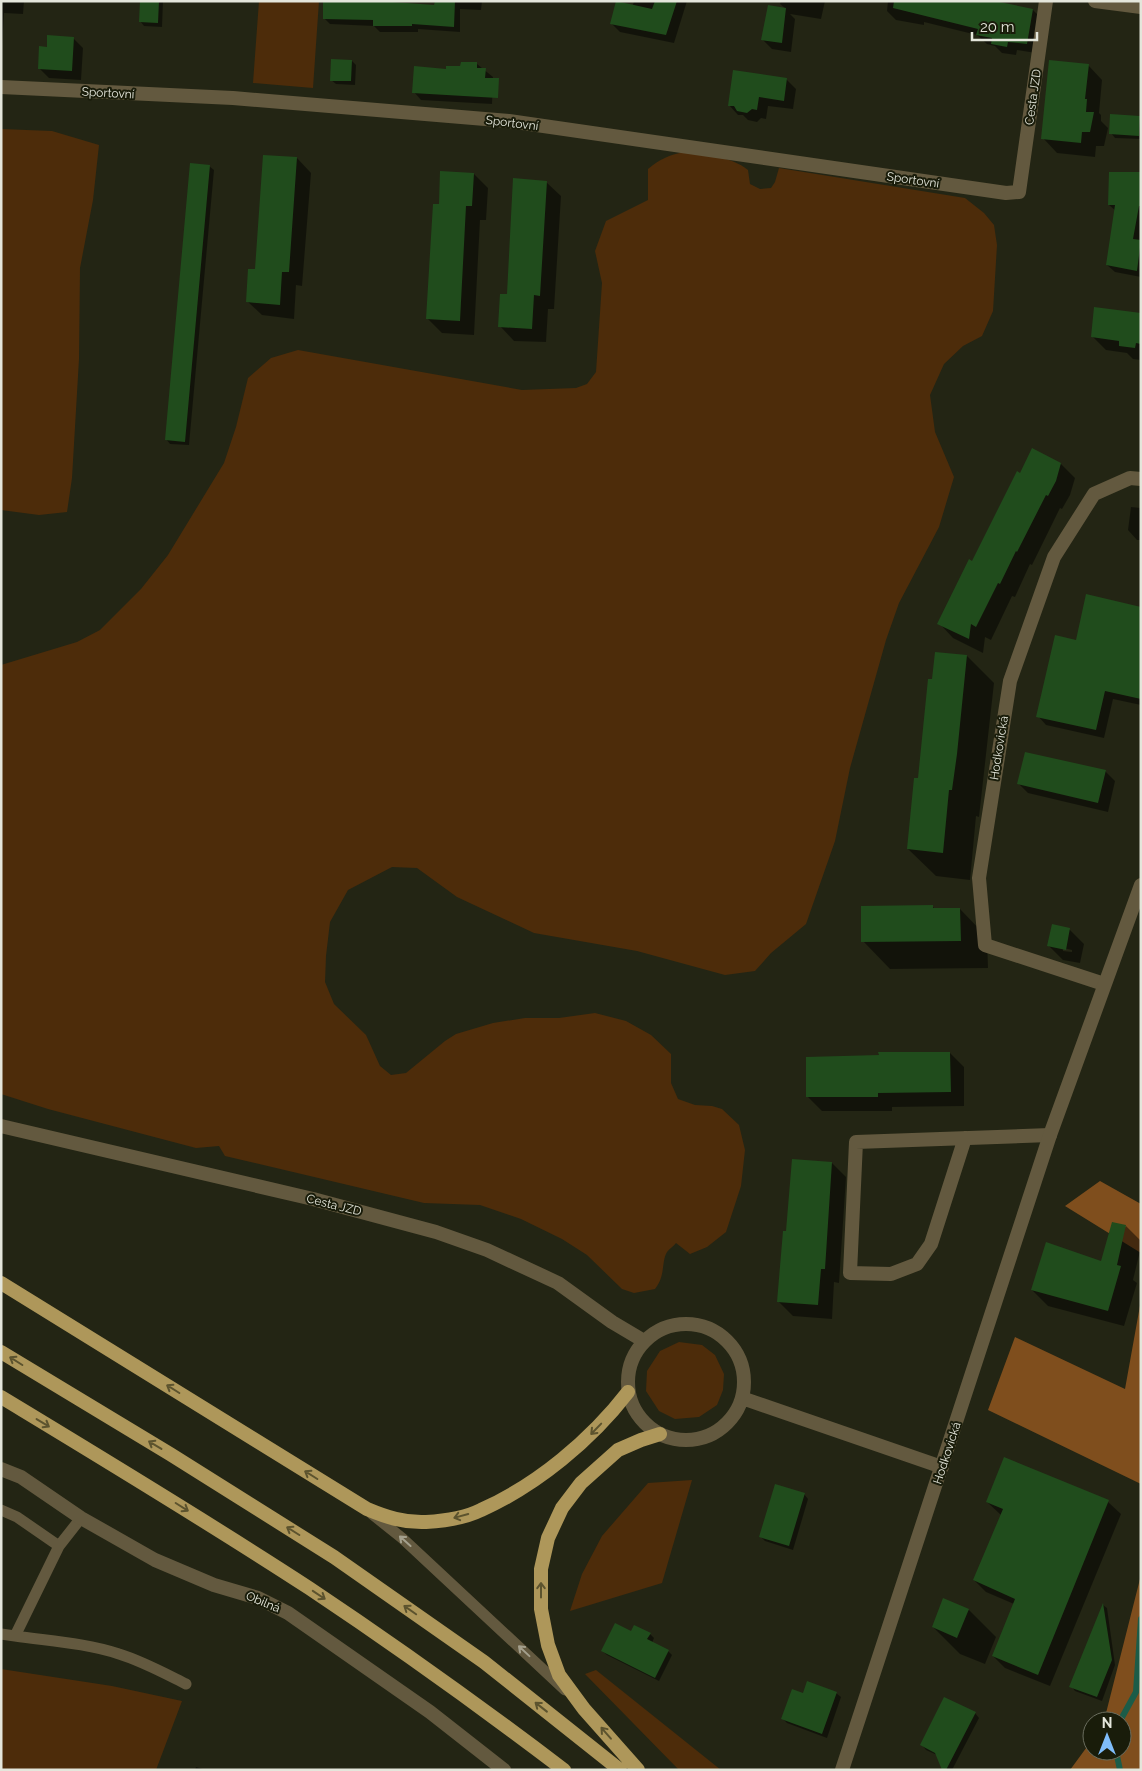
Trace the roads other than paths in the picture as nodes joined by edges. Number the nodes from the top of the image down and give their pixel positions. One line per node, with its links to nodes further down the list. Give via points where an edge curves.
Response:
1 (1046, 1): 5 (street, Cesta JZD)
2 (1096, 1): 3 (street)
3 (1141, 7)
4 (1, 88): 5 (street, Sportovní, via 232,98 509,122 1006,193)
5 (1019, 192)
6 (1141, 480): 8 (street, Hodkovická, via 1130,478 1094,494 1054,557 1010,681 979,878 985,945)
7 (1141, 885): 8 (street, Hodkovická)
8 (1104, 984): 10 (street, Hodkovická)
9 (1, 1126): 13 (street, Cesta JZD, via 313,1199 436,1232 487,1250 558,1284)
10 (1050, 1135): 11 (street); 19 (street, Hodkovická)
11 (965, 1138): 11 (street, via 856,1142 850,1273 891,1274 917,1264 931,1244)
12 (1, 1283): 21 (highway, one-way to 12)
13 (644, 1341): 15 (street, via 630,1364); 17 (street, via 655,1332 681,1323 709,1328 721,1335 739,1356 744,1384)
14 (1, 1352): 31 (highway, one-way to 14, via 484,1662 334,1557)
15 (628, 1392): 18 (street, via 639,1417); 21 (highway, one-way to 21, via 588,1437 526,1485 480,1511 425,1522 394,1520)
16 (1, 1397): 30 (highway, one-way to 30, via 309,1588 464,1695)
17 (742, 1398): 18 (street, via 728,1423 703,1438 681,1440); 19 (street)
18 (660, 1434): 28 (highway, one-way to 18, via 559,1675 548,1645 541,1609 540,1569 548,1538 562,1508 581,1483 618,1450)
19 (942, 1467): 33 (street, Hodkovická)
20 (1, 1469): 23 (street, Obilná)
21 (367, 1509): 28 (lane, one-way to 21)
22 (1, 1510): 24 (lane)
23 (81, 1518): 24 (lane); 29 (street, Obilná, via 173,1569 258,1598 288,1613 430,1712)
24 (59, 1546): 26 (lane)
25 (1, 1634): 26 (lane)
26 (15, 1636): 27 (lane, via 118,1653)
27 (186, 1684)
28 (584, 1709): 32 (highway, one-way to 28)
29 (504, 1770)
30 (564, 1770)
31 (620, 1770)
32 (638, 1770)
33 (842, 1770)

